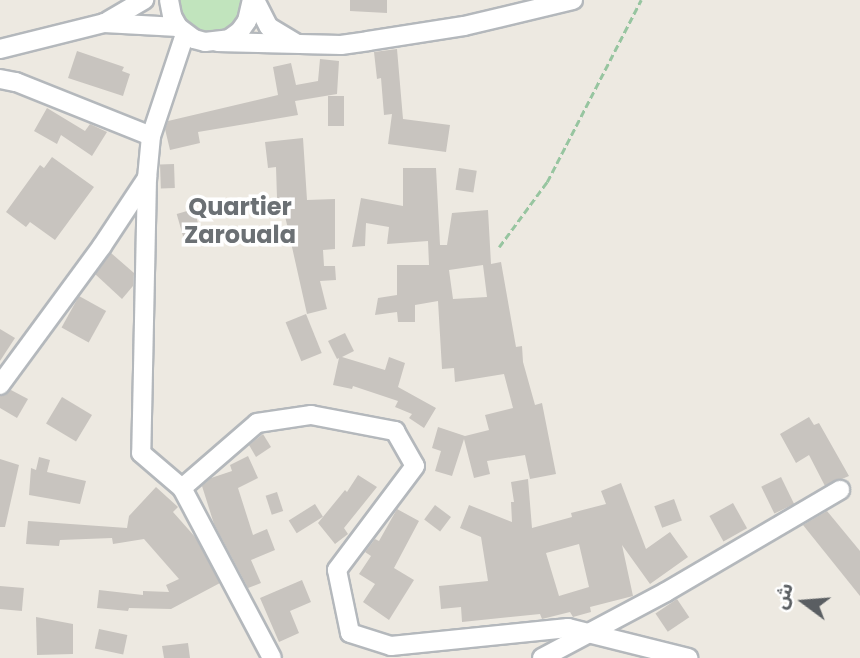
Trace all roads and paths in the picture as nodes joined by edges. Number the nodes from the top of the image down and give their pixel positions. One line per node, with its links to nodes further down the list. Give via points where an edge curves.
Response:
1 (144, 0): 6 (street)
2 (169, 0): 7 (street)
3 (253, 0): 8 (street, via 240,31); 9 (street, via 269,27)
4 (573, 0): 9 (street, via 416,35 341,45)
5 (641, 0): 14 (path, via 547,182)
6 (104, 23): 7 (street); 10 (street)
7 (181, 31): 8 (street, via 194,40); 12 (street)
8 (217, 42): 9 (street)
9 (299, 44)
10 (0, 49)
11 (0, 79): 12 (street)
12 (151, 136): 13 (street)
13 (148, 178): 15 (street); 16 (street, via 141,453)
14 (499, 247)
15 (0, 385)
16 (182, 488): 18 (street, via 257,423 311,415 395,431 415,466 337,570 350,633 391,646 568,628); 19 (street)
17 (840, 490): 18 (street, via 666,592)
18 (586, 632): 20 (street); 21 (street)
19 (272, 658)
20 (542, 658)
21 (688, 658)

